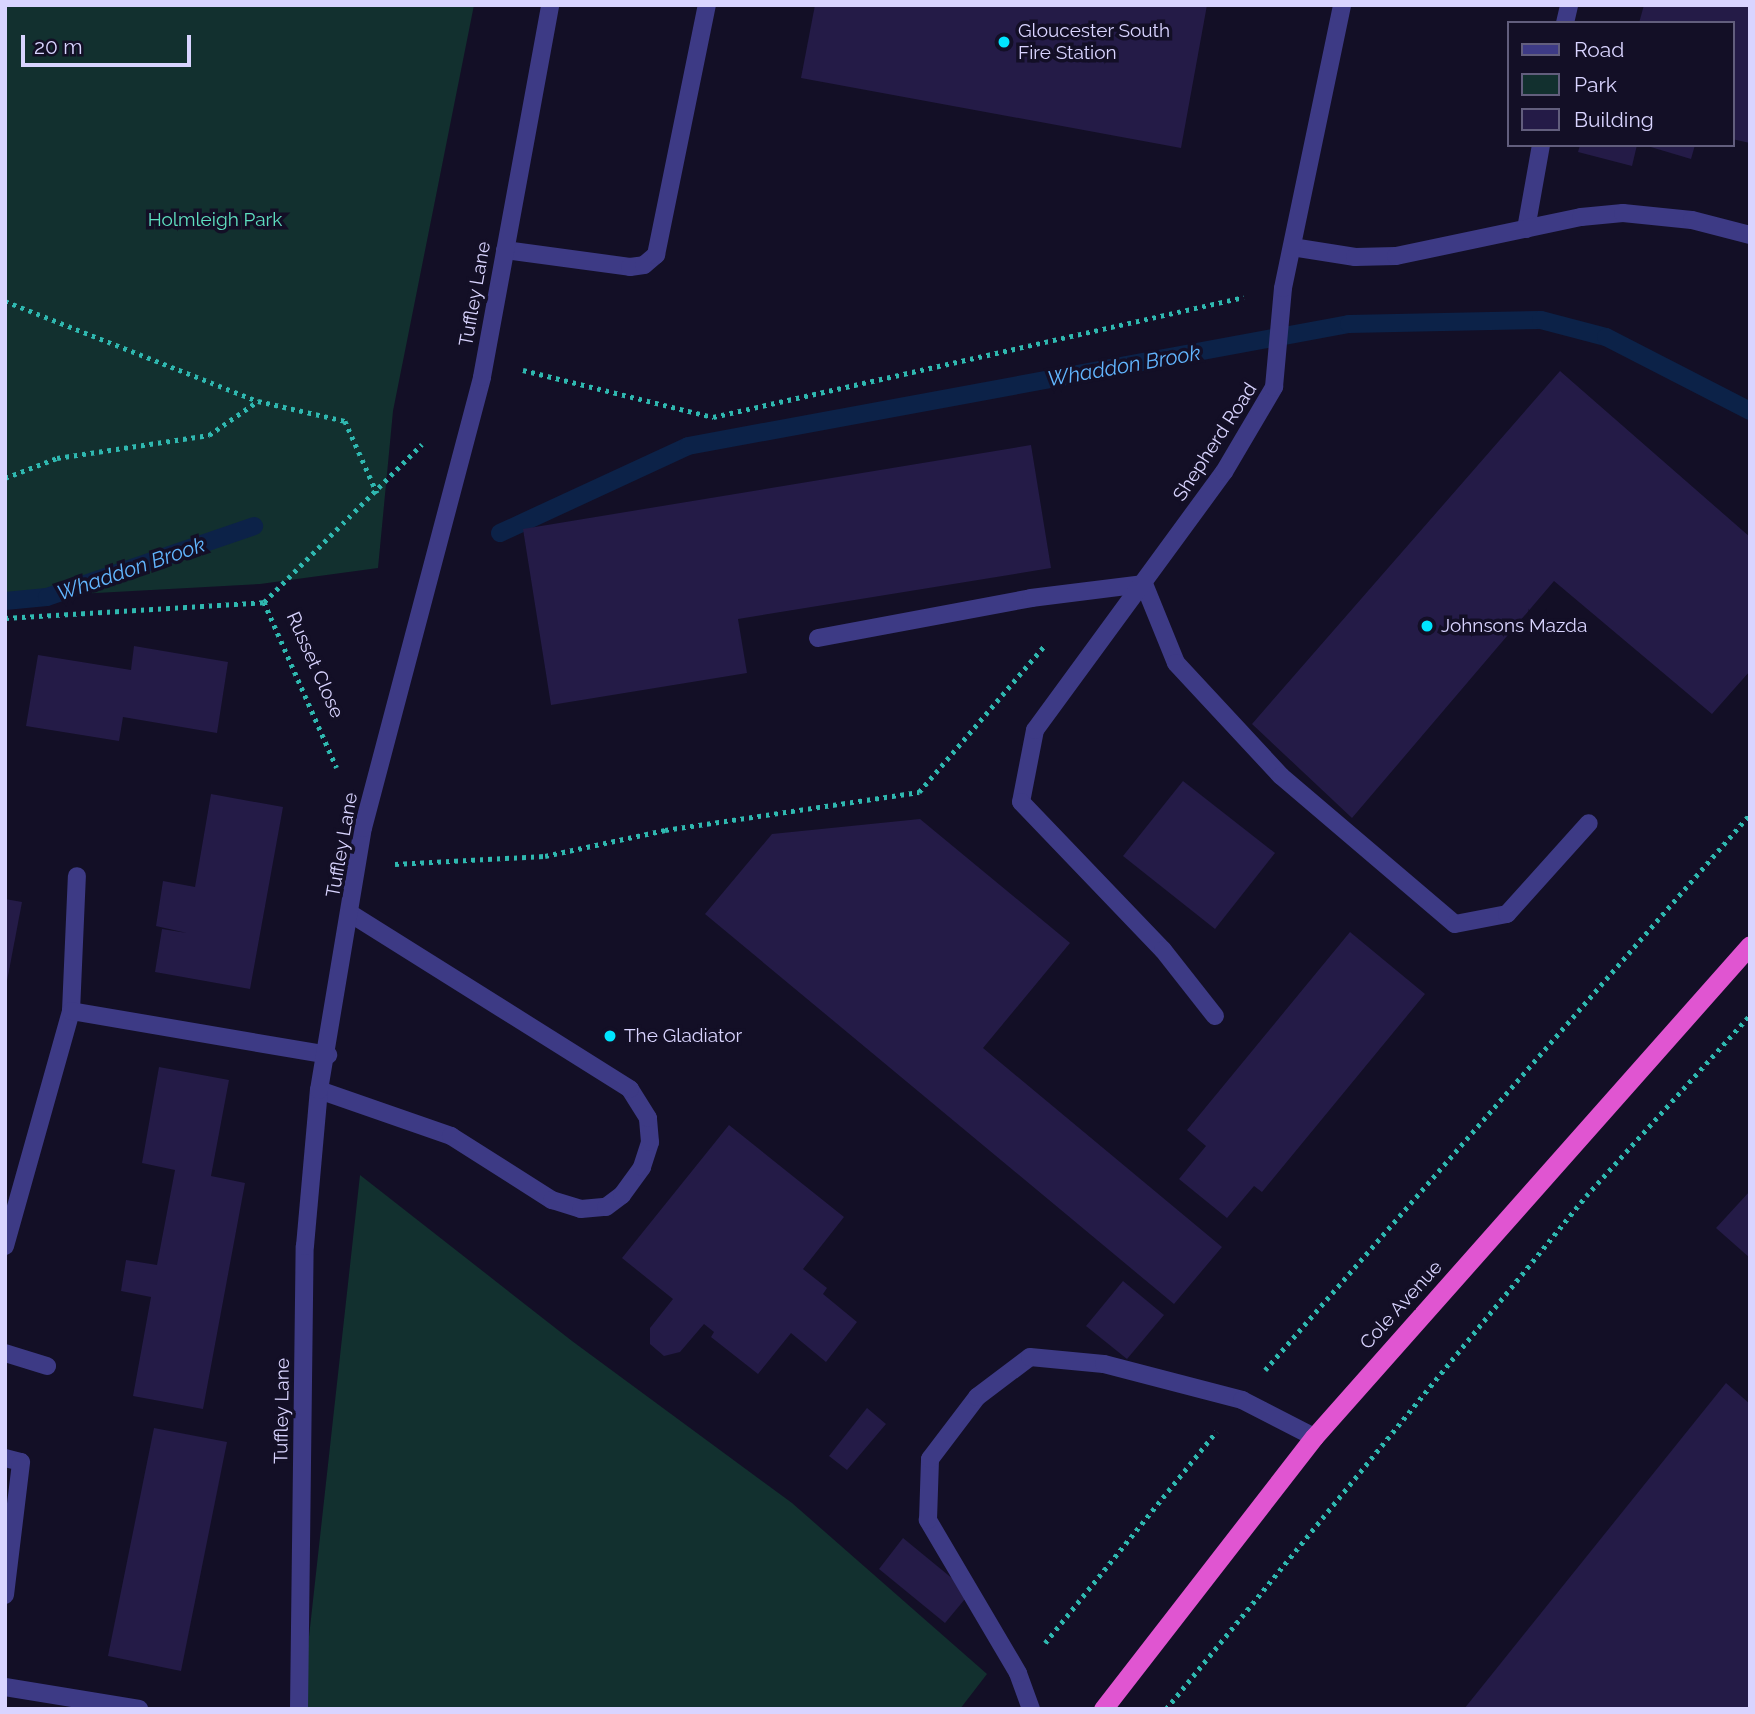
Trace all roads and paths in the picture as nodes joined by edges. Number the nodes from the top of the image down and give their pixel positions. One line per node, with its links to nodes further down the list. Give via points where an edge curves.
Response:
1 (550, 5): 8 (street, Tuffley Lane)
2 (707, 5): 8 (street, via 656,255 644,265 630,267)
3 (1342, 5): 7 (street, Shepherd Road)
4 (1541, 147): 5 (street)
5 (1526, 229): 6 (street, via 1623,213 1692,220); 7 (street, via 1396,256 1355,257)
6 (1750, 235)
7 (1292, 247): 9 (street, Shepherd Road)
8 (505, 250): 11 (street, Tuffley Lane)
9 (1283, 288): 11 (path, via 713,417); 16 (street, Shepherd Road, via 1274,387 1224,472)
10 (5, 301): 12 (path)
11 (484, 360): 23 (street, Tuffley Lane)
12 (258, 401): 14 (path, via 209,435 57,458); 15 (path, via 345,421)
13 (430, 435): 15 (path)
14 (5, 478)
15 (377, 493): 17 (path)
16 (1144, 584): 20 (street, via 1031,598); 22 (street, via 1176,663 1281,776 1455,924 1507,914); 30 (street, Shepherd Road, via 1035,730 1021,802 1163,950)
17 (264, 602): 18 (path, Russet Close); 23 (path, Russet Close)
18 (5, 618)
19 (1053, 636): 24 (path, via 919,792 665,830 545,856)
20 (818, 638)
21 (1750, 814): 36 (path)
22 (1589, 823)
23 (363, 828): 24 (street, Tuffley Lane)
24 (359, 867): 26 (street, Tuffley Lane)
25 (78, 876): 28 (street)
26 (351, 914): 31 (street, Tuffley Lane); 32 (street, via 630,1089 648,1118 650,1142 642,1167 622,1195 606,1207 581,1209 552,1199 451,1136)
27 (1750, 945): 37 (highway, Cole Avenue)
28 (72, 1011): 31 (street); 33 (street)
29 (1750, 1015): 46 (path, via 1587,1196)
30 (1215, 1016)
31 (328, 1055): 32 (street, Tuffley Lane)
32 (319, 1090): 43 (street, Tuffley Lane, via 305,1246)
33 (5, 1246)
34 (5, 1353): 35 (street)
35 (47, 1366)
36 (1242, 1400): 37 (street); 40 (path, via 1074,1611); 40 (street, via 1104,1364 1030,1357 976,1397 930,1459 928,1520)
37 (1314, 1437): 45 (highway, Cole Avenue)
38 (13, 1460): 39 (street)
39 (5, 1595)
40 (1018, 1673): 44 (street)
41 (5, 1687): 42 (street)
42 (139, 1709)
43 (299, 1709)
44 (1031, 1709)
45 (1103, 1709)
46 (1166, 1709)

